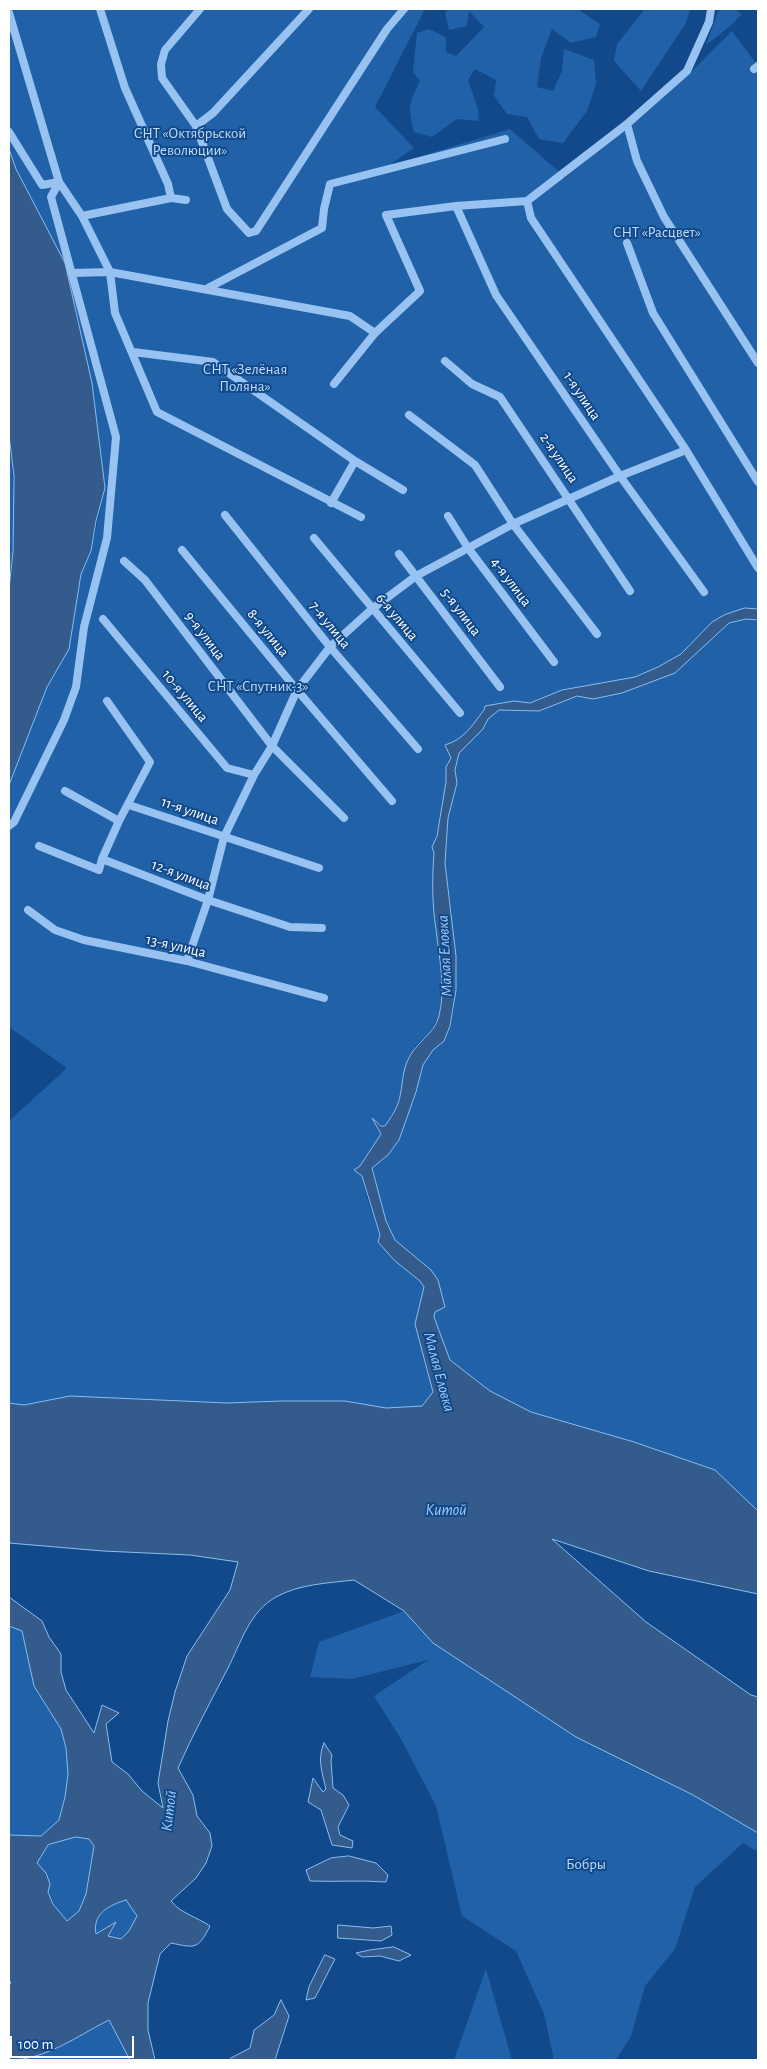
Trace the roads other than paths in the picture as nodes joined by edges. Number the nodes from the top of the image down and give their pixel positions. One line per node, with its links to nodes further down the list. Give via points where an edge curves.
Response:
1 (100, 9): 12 (street, via 125,88 168,184)
2 (200, 9): 8 (street, via 165,50 161,64 162,78)
3 (309, 9): 8 (street, via 213,113)
4 (404, 9): 8 (street, via 387,29 256,231 249,233 227,209)
5 (711, 9): 7 (street, via 709,22 686,71)
6 (9, 13): 11 (street)
7 (627, 124): 14 (street); 24 (street, via 637,161 664,217)
8 (196, 126)
9 (9, 132): 11 (street, via 42,185)
10 (506, 139): 20 (street, via 330,184 322,228)
11 (59, 182): 16 (street); 19 (street, via 51,197)
12 (171, 198): 13 (street); 16 (street)
13 (186, 200)
14 (528, 201): 15 (street); 27 (street, via 531,218)
15 (456, 206): 21 (street, via 386,215 420,291); 29 (street, 1-я улица, via 496,296)
16 (82, 216): 18 (street)
17 (627, 243): 30 (street, via 653,313)
18 (110, 272): 19 (street); 20 (street); 22 (street, via 115,313)
19 (72, 273): 64 (street, via 116,437 107,538 84,627 76,687 60,728 14,822)
20 (208, 288): 21 (street, via 350,316)
21 (375, 333): 25 (street)
22 (132, 352): 28 (street, via 213,362); 33 (street, via 157,412)
23 (445, 361): 32 (street, 2-я улица, via 472,384 500,397)
24 (758, 363)
25 (334, 384)
26 (409, 415): 37 (street, via 475,465)
27 (686, 450): 29 (street); 43 (street)
28 (355, 461): 31 (street); 33 (street)
29 (620, 476): 32 (street); 46 (street, 1-я улица)
30 (758, 482)
31 (403, 490)
32 (570, 500): 37 (street); 45 (street, 2-я улица)
33 (331, 503): 36 (street)
34 (225, 515): 50 (street, 7-я улица)
35 (448, 516): 39 (street, 4-я улица)
36 (361, 518)
37 (514, 524): 39 (street); 49 (street)
38 (314, 538): 47 (street, 6-я улица)
39 (468, 548): 44 (street); 51 (street, 4-я улица)
40 (182, 550): 53 (street, 8-я улица)
41 (399, 554): 44 (street, 5-я улица)
42 (124, 561): 56 (street, 9-я улица, via 145,580)
43 (758, 568)
44 (416, 576): 47 (street); 52 (street, 5-я улица)
45 (630, 591)
46 (704, 592)
47 (372, 609): 50 (street); 55 (street, 6-я улица)
48 (103, 619): 58 (street, 10-я улица, via 226,768)
49 (597, 634)
50 (330, 648): 53 (street); 57 (street, 7-я улица)
51 (554, 662)
52 (500, 687)
53 (298, 690): 56 (street); 60 (street, 8-я улица)
54 (107, 701): 61 (street, via 150,762)
55 (460, 713)
56 (272, 746): 58 (street); 62 (street, 9-я улица)
57 (418, 749)
58 (254, 775): 65 (street)
59 (65, 791): 63 (street)
60 (392, 801)
61 (129, 805): 63 (street); 65 (street, 11-я улица)
62 (344, 818)
63 (119, 821): 67 (street)
64 (9, 826)
65 (224, 837): 68 (street, 11-я улица); 69 (street)
66 (39, 846): 67 (street, via 99,870)
67 (102, 859): 69 (street, 12-я улица)
68 (319, 868)
69 (208, 900): 71 (street, 12-я улица, via 290,928); 72 (street)
70 (28, 910): 72 (street, 13-я улица, via 55,930 84,940)
71 (322, 928)
72 (188, 961): 73 (street, 13-я улица)
73 (324, 998)

